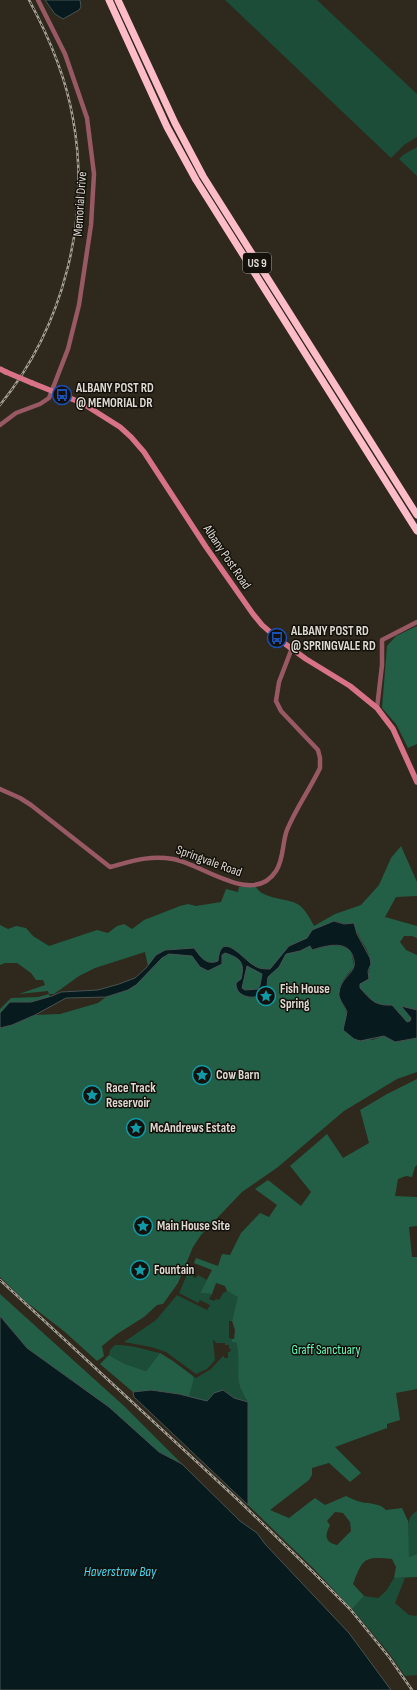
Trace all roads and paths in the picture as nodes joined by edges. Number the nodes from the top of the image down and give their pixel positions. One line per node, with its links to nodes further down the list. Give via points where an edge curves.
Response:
1 (38, 0): 5 (street, Memorial Drive, via 65,54 87,118 94,174 91,225 79,305 68,350)
2 (109, 0): 8 (highway, US 9, via 167,127 196,180)
3 (118, 0): 7 (highway, US 9, via 178,129 203,176)
4 (0, 369): 5 (main road, Albany Post Road, bridge)
5 (52, 390): 6 (street, via 45,402 16,413); 10 (main road, Albany Post Road, via 101,414 120,426 131,437 144,452 253,614 262,625)
6 (0, 425)
7 (417, 515)
8 (417, 531)
9 (417, 622): 11 (street, via 382,640)
10 (292, 648): 11 (main road, Albany Post Road, via 350,686); 13 (street, Springvale Road, via 279,682 276,701 281,711 318,750 320,768 288,829 276,871 269,879 251,886 236,884 193,864 155,856 110,867 37,809)
11 (377, 708): 12 (main road, Albany Post Road, via 393,729)
12 (417, 782)
13 (0, 789)

